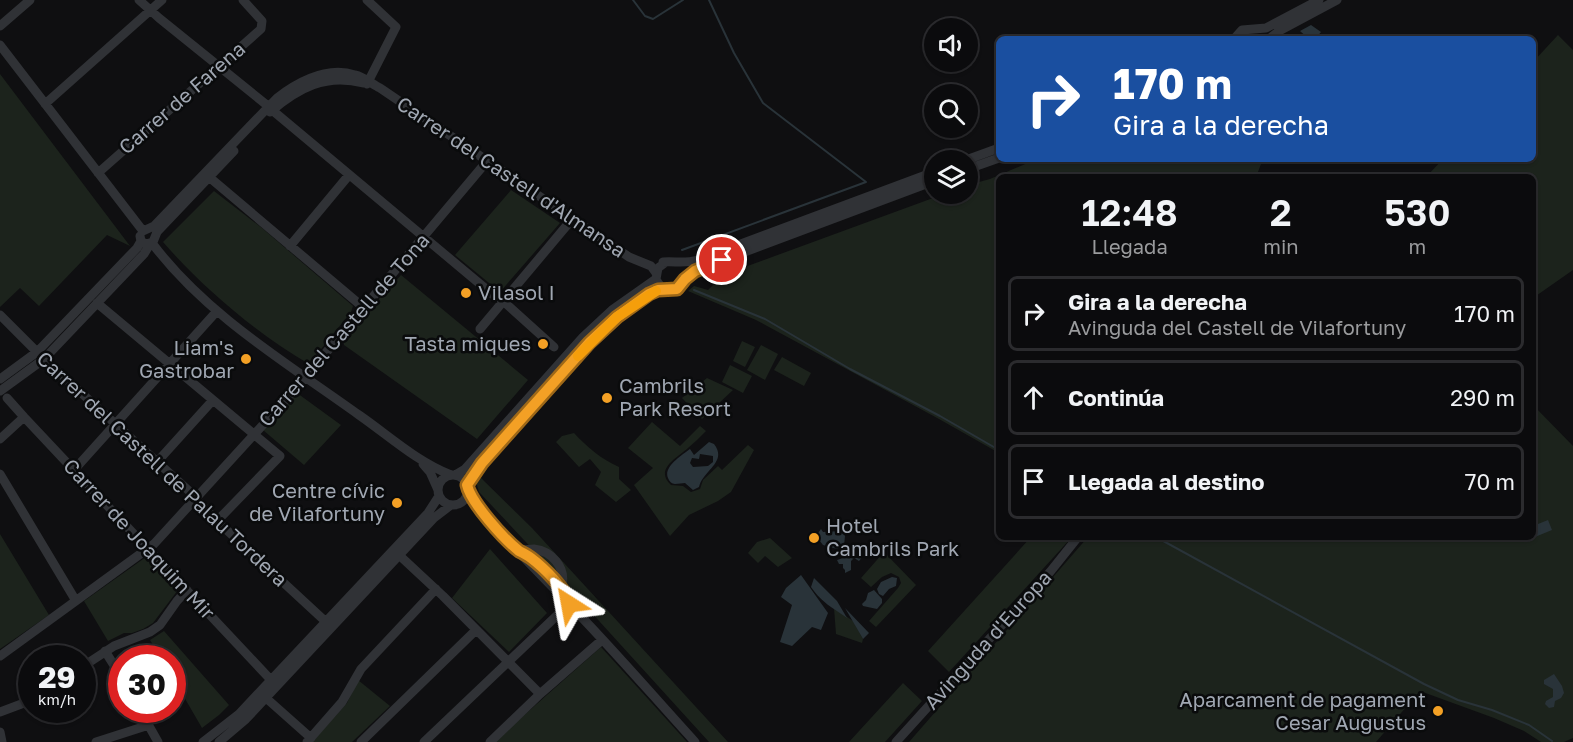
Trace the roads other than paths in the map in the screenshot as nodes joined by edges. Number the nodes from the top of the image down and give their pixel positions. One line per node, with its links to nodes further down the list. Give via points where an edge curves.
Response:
1 (30, 0): 9 (street)
2 (139, 0): 8 (street)
3 (162, 0): 8 (street)
4 (243, 0): 15 (street, Carrer de Farena, via 262,21 261,29)
5 (367, 0): 16 (street, via 396,27)
6 (1319, 0): 10 (street, via 1272,26)
7 (1337, 0): 13 (street)
8 (150, 11): 15 (street); 17 (street)
9 (0, 26)
10 (1255, 30): 11 (street, via 1242,30); 12 (street)
11 (1237, 36)
12 (1260, 36)
13 (1273, 36)
14 (0, 45): 17 (street)
15 (219, 67): 18 (street); 24 (street, Carrer de Farena)
16 (367, 83): 18 (street, Carrer del Castell d'Almansa, via 356,75 320,75 297,83); 22 (street, Carrer del Castell d'Almansa)
17 (45, 104): 24 (street)
18 (270, 108): 25 (street); 27 (street, Carrer del Castell d'Almansa); 31 (street, Carrer del Castell d'Almansa)
19 (996, 149): 20 (street)
20 (978, 156)
21 (996, 159): 23 (street)
22 (488, 160): 29 (street, Carrer del Castell d'Almansa); 30 (street, Carrer del Castell de Tona)
23 (978, 165)
24 (98, 172): 31 (street)
25 (350, 175): 30 (street); 32 (street)
26 (924, 176): 35 (street)
27 (209, 177): 31 (street, Carrer del Castell d'Almansa); 32 (street)
28 (924, 185): 37 (street, via 702,268)
29 (573, 218): 34 (street, Carrer del Castell d'Almansa); 39 (street)
30 (423, 237): 39 (street); 41 (street, Carrer del Castell de Tona)
31 (148, 238): 40 (street, Carrer del Castell d'Almansa, via 144,254); 42 (street, via 181,278); 46 (street, Carrer del Castell d'Almansa)
32 (290, 246): 41 (street)
33 (666, 262): 34 (street, Carrer del Castell d'Almansa); 35 (street); 36 (street, via 660,265)
34 (644, 263): 36 (street, Carrer del Castell d'Almansa, via 655,269)
35 (678, 264): 37 (street)
36 (656, 276): 38 (street); 60 (street, via 583,337 465,469)
37 (685, 279): 38 (street, via 677,289)
38 (664, 289): 61 (street, via 640,300 589,343 482,463)
39 (503, 301): 44 (street); 45 (street)
40 (97, 303): 46 (street, Carrer del Castell d'Almansa); 47 (street)
41 (364, 308): 48 (street, Carrer del Castell de Tona)
42 (217, 311): 47 (street); 48 (street)
43 (0, 315): 46 (street, Carrer del Castell de Palau Tordera)
44 (480, 329)
45 (554, 347)
46 (40, 355): 49 (street, Carrer del Castell d'Almansa); 50 (street, Carrer del Castell d'Almansa); 53 (street, Carrer del Castell de Palau Tordera)
47 (170, 364): 51 (street); 53 (street)
48 (306, 377): 54 (street, Carrer del Castell de Tona); 56 (street)
49 (0, 379)
50 (4, 394): 52 (street, Carrer de Joaquim Mir)
51 (213, 400): 54 (street); 57 (street)
52 (24, 417): 55 (street); 58 (street, Carrer de Joaquim Mir)
53 (116, 423): 57 (street, Carrer del Castell de Palau Tordera); 58 (street)
54 (254, 434): 63 (street, Carrer del Castell de Tona); 66 (street, via 280,456)
55 (0, 439)
56 (413, 453): 60 (street); 62 (street, via 430,472)
57 (157, 462): 63 (street, Carrer del Castell de Palau Tordera)
58 (74, 470): 68 (street, Carrer de Joaquim Mir)
59 (0, 474): 75 (street)
60 (453, 475): 61 (street, via 462,478); 62 (street, via 441,480)
61 (468, 488): 64 (street, via 465,499); 65 (street)
62 (438, 493): 64 (street, via 445,503); 77 (street, via 421,520)
63 (196, 497): 66 (street, Carrer del Castell de Palau Tordera); 68 (street, Carrer del Castell de Tona)
64 (454, 505): 65 (street, via 474,508); 70 (street, via 441,511)
65 (487, 517): 69 (street)
66 (217, 521): 77 (street, Carrer del Castell de Palau Tordera)
67 (1076, 540): 102 (street, Avinguda d'Europa)
68 (148, 549): 74 (street, Carrer de Joaquim Mir); 75 (street, Carrer del Castell de Tona)
69 (519, 551): 71 (street); 72 (street); 72 (street, via 535,549 550,556 564,579)
70 (399, 555): 73 (street); 87 (street)
71 (533, 567): 72 (street); 76 (street)
72 (559, 586): 76 (street, via 568,596)
73 (436, 589): 78 (street); 92 (street, via 361,669 342,702)
74 (187, 590): 80 (street, via 160,625); 85 (street, Carrer de Joaquim Mir)
75 (76, 601): 81 (street, Carrer del Castell de Tona)
76 (569, 604): 79 (street); 84 (street)
77 (325, 621): 85 (street)
78 (477, 630): 84 (street); 98 (street)
79 (602, 640): 86 (street); 101 (street)
80 (105, 651): 82 (street); 83 (street)
81 (0, 656)
82 (108, 656)
83 (96, 657)
84 (508, 662): 86 (street); 99 (street)
85 (271, 680): 96 (street, via 239,714)
86 (540, 693): 100 (street)
87 (266, 698): 92 (street); 97 (street)
88 (18, 705): 89 (street)
89 (0, 712)
90 (149, 725): 94 (street); 95 (street)
91 (0, 732): 93 (street)
92 (309, 740)
93 (2, 742)
94 (96, 742)
95 (158, 742)
96 (203, 742)
97 (219, 742)
98 (361, 742)
99 (424, 742)
100 (490, 742)
101 (695, 742)
102 (896, 742)

